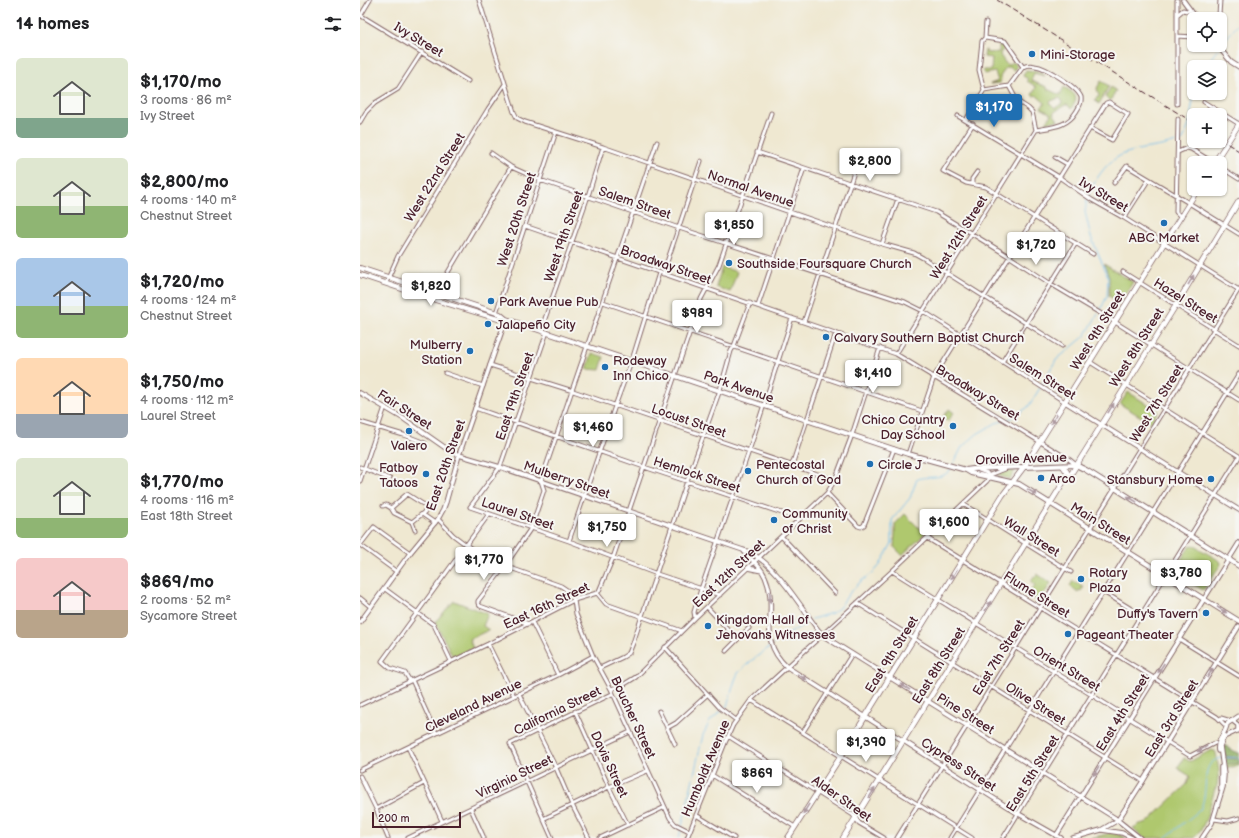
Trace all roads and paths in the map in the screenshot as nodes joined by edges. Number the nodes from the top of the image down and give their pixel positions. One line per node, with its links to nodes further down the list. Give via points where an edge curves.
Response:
1 (370, 0): 8 (street)
2 (479, 0): 19 (street, Normal Avenue)
3 (1177, 0): 9 (street)
4 (1184, 0): 6 (street)
5 (1220, 0): 7 (street)
6 (1191, 12): 9 (street, via 1186,9)
7 (1219, 12)
8 (360, 15): 14 (street, Ivy Street)
9 (1177, 16): 11 (street)
10 (986, 22): 13 (street)
11 (1177, 36): 12 (street); 23 (street)
12 (1187, 37)
13 (985, 38): 16 (street, via 1005,41); 21 (street, via 980,47 978,63)
14 (422, 52): 18 (street, Ivy Street); 28 (street, via 398,89 375,103)
15 (1223, 52): 17 (street)
16 (1023, 67): 20 (street); 32 (street, via 1043,68 1075,88 1081,97 1081,104 1069,121)
17 (1239, 68)
18 (468, 81)
19 (505, 84): 33 (street, Normal Avenue, via 517,118); 95 (street, West 22nd Street, via 404,245)
20 (1009, 86): 21 (street); 32 (street, via 1017,101 1032,112)
21 (984, 90): 27 (street)
22 (1204, 102): 30 (street)
23 (1178, 104)
24 (772, 113): 36 (street, East 16th Street)
25 (958, 116): 27 (street, Ivy Street)
26 (1178, 119): 37 (street)
27 (966, 120): 29 (street, Ivy Street)
28 (360, 122)
29 (974, 124): 40 (street, Ivy Street); 58 (street, via 944,171 960,181)
30 (1239, 124): 43 (main road)
31 (1090, 128): 31 (street, via 1106,103 1109,102 1128,114 1112,140); 46 (street)
32 (1036, 130): 40 (street, West 12th Street)
33 (556, 132): 35 (street, Normal Avenue); 55 (street, West 20th Street)
34 (657, 142): 45 (street)
35 (603, 147): 45 (street, Normal Avenue); 60 (street, West 19th Street)
36 (757, 152): 48 (street); 61 (street, East 16th Street)
37 (1178, 152): 42 (street, via 1187,148); 62 (street)
38 (491, 154): 47 (street, Salem Street)
39 (860, 154): 56 (street)
40 (1022, 154): 51 (street, Ivy Street); 59 (street, West 12th Street)
41 (1055, 156): 46 (street)
42 (1202, 156)
43 (1218, 156)
44 (701, 162): 52 (street)
45 (650, 164): 52 (street, Normal Avenue); 67 (street)
46 (1067, 164): 51 (street)
47 (511, 167): 55 (street, Salem Street); 101 (street)
48 (804, 168): 56 (street); 68 (street)
49 (1227, 171): 54 (street)
50 (977, 172): 58 (street)
51 (1059, 178): 70 (street); 71 (street, Ivy Street, via 1081,194)
52 (695, 179): 61 (street, Normal Avenue); 75 (street)
53 (1149, 179): 57 (street, via 1127,166); 62 (street); 71 (street)
54 (1239, 179)
55 (540, 180): 60 (street, Salem Street); 73 (street, West 20th Street)
56 (850, 183): 64 (street); 74 (street)
57 (1114, 183)
58 (972, 184): 59 (street, via 982,185)
59 (997, 194): 70 (street); 76 (street, West 12th Street)
60 (588, 196): 67 (street, Salem Street); 78 (street, West 19th Street)
61 (743, 196): 68 (street, Normal Avenue); 79 (street, East 16th Street)
62 (1177, 196): 66 (street); 69 (street, via 1176,212)
63 (1194, 196): 66 (main road, West 9th Street)
64 (898, 199): 76 (street, via 936,212); 82 (street)
65 (1239, 201): 72 (main road, West 8th Street)
66 (1190, 203): 69 (main road, West 9th Street); 72 (street)
67 (632, 212): 75 (street, Salem Street); 85 (street)
68 (790, 212): 74 (street, Normal Avenue); 86 (street)
69 (1181, 217): 81 (main road, West 9th Street)
70 (1035, 218): 80 (street); 84 (street)
71 (1124, 218): 81 (street, Ivy Street)
72 (1225, 225): 77 (street); 87 (main road, West 8th Street)
73 (525, 226): 78 (street, Broadway Street); 109 (street, West 20th Street)
74 (834, 227): 82 (street, Normal Avenue); 94 (street)
75 (679, 228): 79 (street, Salem Street); 93 (street)
76 (971, 234): 84 (street); 91 (street, West 12th Street)
77 (1239, 234)
78 (572, 243): 85 (street, Broadway Street); 117 (street, West 19th Street)
79 (727, 243): 86 (street, Salem Street); 99 (street, East 16th Street)
80 (1076, 243): 83 (street); 98 (street)
81 (1164, 243): 87 (street, Ivy Street); 96 (main road, West 9th Street)
82 (882, 244): 91 (street, Normal Avenue, via 914,253)
83 (1093, 254)
84 (1010, 257): 98 (street); 102 (street)
85 (617, 258): 90 (street, Broadway Street); 104 (street)
86 (774, 259): 94 (street, Salem Street); 107 (street)
87 (1199, 265): 100 (street, Ivy Street); 106 (main road, West 8th Street, one-way to 87)
88 (360, 268): 95 (main road, Park Avenue)
89 (1123, 272): 96 (street, Hazel Street)
90 (659, 273): 93 (street, Broadway Street); 110 (street)
91 (948, 273): 102 (street, Normal Avenue); 108 (street, West 12th Street)
92 (360, 274): 97 (main road, Park Avenue)
93 (663, 274): 99 (street, Broadway Street)
94 (819, 274): 108 (street, Salem Street, via 899,299); 113 (street)
95 (388, 277): 97 (street, West 22nd Street); 101 (main road, Park Avenue)
96 (1140, 282): 106 (street, Hazel Street); 114 (main road, West 9th Street)
97 (386, 283): 103 (main road, Park Avenue)
98 (1051, 284): 114 (street); 115 (street)
99 (708, 289): 105 (street, Broadway Street); 118 (street, East 16th Street, via 701,299)
100 (1239, 289): 116 (street, West 7th Street)
101 (435, 293): 103 (street); 109 (main road, Park Avenue)
102 (984, 297): 115 (street, Normal Avenue); 121 (street)
103 (432, 299): 112 (main road, Park Avenue, via 498,319)
104 (603, 302): 110 (street); 124 (street)
105 (750, 303): 107 (street, Broadway Street); 125 (street)
106 (1176, 305): 116 (street, Hazel Street); 123 (main road, West 8th Street)
107 (758, 306): 111 (street, Broadway Street)
108 (923, 311): 121 (street, Salem Street); 128 (street, West 12th Street)
109 (496, 313): 112 (main road, Park Avenue)
110 (645, 317): 118 (street); 129 (street)
111 (792, 318): 113 (street, Broadway Street); 130 (street)
112 (506, 319): 117 (main road, Park Avenue); 133 (street, East 20th Street)
113 (804, 322): 120 (street, Broadway Street)
114 (1115, 322): 123 (street); 132 (main road, West 9th Street)
115 (1026, 324): 126 (street, Normal Avenue); 131 (street)
116 (1214, 329): 122 (street, Hazel Street); 134 (street, West 7th Street)
117 (541, 330): 119 (main road, Park Avenue)
118 (690, 331): 125 (street); 137 (street, East 16th Street)
119 (547, 332): 124 (main road, Park Avenue); 139 (street, East 19th Street)
120 (836, 333): 127 (street, Broadway Street); 138 (street)
121 (960, 336): 131 (street, Salem Street); 140 (street)
122 (1239, 344)
123 (1150, 345): 134 (street); 141 (main road, West 8th Street)
124 (588, 346): 129 (main road, Park Avenue); 144 (street)
125 (734, 346): 130 (street); 143 (street)
126 (1062, 346)
127 (880, 348): 128 (street, Broadway Street); 146 (street)
128 (896, 354): 140 (street, Broadway Street)
129 (632, 360): 137 (main road, Park Avenue); 151 (street)
130 (777, 362): 138 (street); 150 (street)
131 (1002, 362): 149 (street, Salem Street)
132 (1090, 362): 141 (street); 149 (main road, West 9th Street)
133 (490, 365): 139 (street, Locust Street); 142 (street, East 20th Street)
134 (1189, 369): 147 (street); 154 (street, West 7th Street)
135 (445, 373): 142 (street)
136 (1239, 374): 147 (street)
137 (676, 375): 143 (main road, Park Avenue); 156 (street, East 16th Street)
138 (821, 376): 146 (street); 157 (street)
139 (531, 377): 144 (street, Locust Street); 159 (street, East 19th Street)
140 (934, 377): 155 (street); 166 (street, Broadway Street)
141 (1126, 384): 154 (street); 160 (main road, West 8th Street, one-way to 141)
142 (483, 386): 153 (street, East 20th Street)
143 (720, 390): 150 (main road, Park Avenue); 163 (street)
144 (573, 391): 151 (street, Locust Street); 165 (street)
145 (360, 392): 152 (street, Fair Street)
146 (866, 392): 155 (street); 164 (street)
147 (1227, 393): 148 (street); 162 (street)
148 (1239, 400)
149 (1065, 402): 160 (street, Salem Street); 166 (main road, West 9th Street, one-way to 166)
150 (763, 405): 157 (main road, Park Avenue); 170 (street)
151 (615, 406): 156 (street, Locust Street); 171 (street)
152 (385, 407): 161 (street); 173 (street, Fair Street)
153 (475, 408): 159 (street, Hemlock Street); 173 (street, East 20th Street)
154 (1164, 409): 162 (street); 169 (street, West 7th Street)
155 (922, 410): 172 (street)
156 (660, 420): 163 (street, Locust Street); 180 (street, East 16th Street)
157 (806, 420): 164 (main road, Park Avenue); 175 (street)
158 (360, 422): 161 (street)
159 (515, 422): 165 (street, Hemlock Street); 179 (street, East 19th Street)
160 (1101, 424): 169 (street, Salem Street); 176 (main road, West 8th Street)
161 (378, 428): 167 (street); 184 (street)
162 (1202, 432): 174 (street); 186 (street)
163 (704, 435): 170 (street, Locust Street); 193 (street)
164 (852, 435): 168 (main road, Park Avenue); 190 (street, East 12th Street)
165 (557, 436): 171 (street, Hemlock Street); 192 (street)
166 (1040, 442): 176 (street, Broadway Street); 182 (main road, West 9th Street)
167 (425, 443)
168 (894, 449): 172 (main road, Park Avenue); 196 (street, via 861,527)
169 (1140, 449): 186 (street, Salem Street); 195 (street, West 7th Street)
170 (749, 451): 175 (street, Locust Street); 199 (street)
171 (599, 452): 180 (street, Hemlock Street); 198 (street)
172 (908, 454): 185 (main road, Park Avenue)
173 (459, 455): 179 (street, Mulberry Street); 209 (street, East 20th Street, via 446,502)
174 (1239, 456): 197 (street, East 5th Street)
175 (792, 465): 190 (street, Locust Street)
176 (1076, 465): 177 (main road, Oroville Avenue); 188 (main road, West 8th Street); 195 (main road, Broadway Street)
177 (1063, 466): 182 (main road, Oroville Avenue); 188 (main road, via 1067,472)
178 (360, 467): 184 (street)
179 (500, 467): 192 (street, Mulberry Street); 208 (street, Laurel Street, via 470,507)
180 (644, 467): 193 (street, Hemlock Street); 205 (street, East 16th Street)
181 (1010, 467): 182 (main road, Oroville Avenue); 183 (main road, Oroville Avenue); 187 (street, Humboldt Avenue, via 990,475)
182 (1024, 467): 194 (main road, West 9th Street)
183 (973, 468): 185 (main road, Oroville Avenue); 187 (street, via 986,472)
184 (364, 469): 189 (street); 191 (street)
185 (966, 470): 187 (main road, Main Street)
186 (1178, 472): 197 (street, Salem Street); 206 (street)
187 (989, 478): 194 (main road, Main Street); 200 (street, Humboldt Avenue)
188 (1066, 478): 201 (main road, West 8th Street)
189 (390, 479)
190 (835, 480): 196 (street, East 12th Street)
191 (360, 481)
192 (541, 481): 198 (street, Mulberry Street); 215 (street, via 544,490)
193 (687, 481): 199 (street, Hemlock Street); 214 (street)
194 (1012, 482): 201 (main road, Main Street, one-way to 201); 211 (main road, East 9th Street)
195 (1115, 488): 206 (main road, Broadway Street, one-way to 195); 216 (street, West 7th Street)
196 (827, 493): 210 (street, East 12th Street)
197 (1215, 495): 204 (street, Salem Street); 218 (street, East 5th Street)
198 (585, 496): 205 (street, Mulberry Street); 221 (street)
199 (733, 496): 210 (street, Hemlock Street); 222 (street)
200 (963, 504): 211 (street, Wall Street); 220 (street, Humboldt Avenue)
201 (1051, 504): 216 (main road, Main Street); 224 (main road, East 8th Street)
202 (383, 506): 203 (street)
203 (391, 508): 207 (street, via 407,494 429,508); 212 (street, via 394,513)
204 (1239, 510)
205 (629, 511): 214 (street, Mulberry Street); 229 (street, East 16th Street)
206 (1153, 512): 218 (main road, Broadway Street); 227 (street)
207 (422, 514): 212 (street); 213 (street)
208 (489, 514): 215 (street, Laurel Street); 225 (street)
209 (438, 519): 213 (street, East 20th Street); 225 (street)
210 (799, 520): 219 (street, East 12th Street)
211 (988, 520): 224 (street, Wall Street); 232 (main road, East 9th Street)
212 (412, 522): 217 (street)
213 (435, 523): 228 (street, East 20th Street)
214 (673, 526): 222 (street, Mulberry Street); 242 (street)
215 (532, 528): 221 (street, Laurel Street); 234 (street)
216 (1090, 528): 227 (main road, Main Street); 237 (street, East 7th Street)
217 (415, 530)
218 (1191, 535): 231 (main road, Broadway Street); 243 (street, East 5th Street)
219 (782, 537): 230 (street, East 12th Street); 250 (street)
220 (927, 538): 232 (street, Flume Street); 239 (street, Humboldt Avenue)
221 (569, 541): 229 (street, Laurel Street)
222 (717, 541): 226 (street, Mulberry Street); 247 (street)
223 (1239, 543): 231 (street, East 4th Street)
224 (1026, 544): 237 (street, Wall Street); 244 (main road, East 8th Street)
225 (467, 546): 234 (street, via 489,562); 260 (street)
226 (743, 550): 230 (street, Pine Street); 233 (street, Mulberry Street)
227 (1128, 552): 243 (main road, Main Street); 248 (street)
228 (410, 553): 240 (street, East 20th Street); 240 (street, via 374,527 360,545)
229 (614, 558): 242 (street, Laurel Street); 249 (street, East 16th Street)
230 (759, 558): 233 (street, East 12th Street); 272 (street, Pine Street, via 778,577)
231 (1229, 559): 235 (main road, Broadway Street); 254 (street, East 4th Street)
232 (963, 560): 244 (street, Flume Street); 253 (main road, East 9th Street, one-way to 253)
233 (755, 562): 236 (street, East 12th Street); 238 (street, Cypress Street)
234 (505, 566): 255 (street, via 565,588); 266 (street, via 478,603 480,606)
235 (1239, 566)
236 (748, 568): 238 (street); 251 (street, East 12th Street)
237 (1066, 569): 241 (street, Wall Street); 259 (street, East 7th Street)
238 (762, 570): 286 (street, Cypress Street, one-way to 286, via 769,589 770,640 777,656)
239 (892, 571): 253 (street, Orient Street); 256 (street, Humboldt Avenue)
240 (397, 572): 246 (street, East 20th Street)
241 (1071, 572)
242 (657, 574): 247 (street, Laurel Street); 262 (street)
243 (1166, 575): 254 (main road, Main Street); 261 (street, East 5th Street)
244 (1002, 584): 259 (street, Flume Street); 267 (main road, East 8th Street, one-way to 244)
245 (1097, 588): 248 (street)
246 (385, 589): 257 (street, East 20th Street); 260 (street)
247 (701, 589): 251 (street, Laurel Street); 263 (street, via 694,612)
248 (1103, 592): 261 (street); 271 (street)
249 (597, 593): 255 (street, East 16th Street); 262 (street, via 606,604)
250 (835, 593)
251 (720, 595): 258 (street, East 12th Street)
252 (360, 598): 257 (street)
253 (938, 599): 267 (street, Orient Street); 274 (main road, East 9th Street)
254 (1204, 599): 264 (main road, Main Street, one-way to 264); 275 (street, East 4th Street)
255 (574, 600): 266 (street, East 16th Street); 282 (street, Boucher Street, via 576,614)
256 (857, 603): 272 (street, Humboldt Avenue); 274 (street, Olive Street)
257 (371, 606): 265 (street, East 20th Street)
258 (707, 607): 263 (street, East 12th Street); 273 (street)
259 (1040, 608): 271 (street, Flume Street); 278 (street, East 7th Street)
260 (418, 613): 283 (street, via 434,626); 293 (street, via 382,661 390,668 405,673)
261 (1141, 615): 281 (street, East 5th Street)
262 (642, 617): 270 (street); 287 (street, via 629,652)
263 (695, 618): 270 (street, East 12th Street)
264 (1239, 621)
265 (360, 622)
266 (530, 623): 276 (street, East 16th Street); 289 (street)
267 (977, 624): 278 (street, Orient Street); 285 (main road, East 8th Street)
268 (1239, 626): 284 (street, East 3rd Street)
269 (749, 628): 273 (street)
270 (682, 631): 277 (street, East 12th Street)
271 (1078, 632): 281 (street, Flume Street); 288 (street)
272 (822, 635): 280 (street, Pine Street); 286 (street, Humboldt Avenue)
273 (737, 639): 279 (street)
274 (914, 639): 285 (street, Olive Street); 291 (main road, East 9th Street)
275 (1179, 639): 284 (street); 292 (street, East 4th Street, one-way to 292)
276 (488, 644): 283 (street, East 16th Street); 301 (street)
277 (665, 648): 295 (street, East 12th Street, via 636,676); 299 (street)
278 (1015, 648): 288 (street, Orient Street); 294 (street, East 7th Street)
279 (726, 651)
280 (852, 654): 291 (street, Pine Street); 296 (street)
281 (1116, 655): 292 (street, Flume Street); 300 (street, East 5th Street)
282 (593, 656): 287 (street, Boucher Street); 289 (street, Cleveland Avenue)
283 (451, 661): 293 (street, East 16th Street)
284 (1217, 662): 290 (street); 304 (street, East 3rd Street, one-way to 284)
285 (952, 663): 294 (street, Olive Street); 303 (main road, East 8th Street)
286 (787, 667): 296 (street, Cypress Street, one-way to 296); 302 (street, Humboldt Avenue)
287 (600, 668): 295 (street, Boucher Street)
288 (1054, 671): 300 (street, Orient Street); 306 (street)
289 (558, 675): 297 (street, Cleveland Avenue)
290 (1239, 676)
291 (890, 677): 303 (street, Pine Street, one-way to 291); 310 (main road, East 9th Street)
292 (1154, 679): 304 (street, Flume Street); 312 (street, East 4th Street)
293 (411, 681): 305 (street, East 16th Street); 322 (street)
294 (991, 687): 306 (street, Olive Street); 315 (street, East 7th Street)
295 (611, 689): 298 (street, Boucher Street)
296 (828, 693): 310 (street, Cypress Street); 321 (street)
297 (519, 694): 301 (street, Cleveland Avenue); 319 (street)
298 (612, 694): 308 (street, California Street); 320 (street, Boucher Street)
299 (708, 694): 313 (street, via 726,714); 316 (street)
300 (1092, 695): 312 (street, Orient Street); 324 (street, East 5th Street)
301 (514, 696): 322 (street, Cleveland Avenue)
302 (751, 700): 313 (street, Humboldt Avenue); 321 (street)
303 (929, 702): 315 (street, Pine Street); 326 (main road, East 8th Street)
304 (1192, 702): 311 (street, Flume Street); 327 (street, East 3rd Street)
305 (360, 705)
306 (1029, 710): 324 (street, Olive Street); 332 (street)
307 (659, 711): 316 (street)
308 (575, 712): 319 (street, California Street); 331 (street, Davis Street)
309 (1239, 716): 314 (street)
310 (865, 717): 326 (street, Cypress Street); 334 (main road, East 9th Street)
311 (1217, 717): 314 (street, Flume Street); 317 (street, Flume Street)
312 (1130, 718): 327 (street, Orient Street); 335 (street, East 4th Street)
313 (736, 720): 325 (street, Humboldt Avenue)
314 (1232, 721): 317 (street); 318 (street, via 1238,725)
315 (967, 726): 332 (street, Pine Street); 336 (street, East 7th Street)
316 (667, 728): 329 (street)
317 (1227, 728): 323 (street); 333 (street, via 1218,743)
318 (1238, 730): 323 (street)
319 (537, 731): 337 (street); 343 (street, California Street, via 510,744)
320 (630, 732): 331 (street, Virginia Street); 339 (street, Boucher Street)
321 (803, 732): 334 (street)
322 (436, 733): 330 (street, Cleveland Avenue)
323 (1231, 733): 333 (street, via 1221,741)
324 (1068, 734): 335 (street, Olive Street); 340 (street, East 5th Street)
325 (728, 736): 341 (street, Humboldt Avenue); 349 (street, Alder Street)
326 (904, 741): 336 (street, Cypress Street); 344 (main road, East 8th Street)
327 (1167, 742): 328 (street, Orient Street, one-way to 327, via 1190,756); 345 (street, East 3rd Street)
328 (1215, 743)
329 (675, 744)
330 (408, 747): 338 (street, Cleveland Avenue); 346 (street)
331 (593, 750): 337 (street, Virginia Street); 347 (street, Davis Street)
332 (1005, 750): 340 (street, Pine Street); 348 (street)
333 (1219, 753): 361 (street, via 1224,784)
334 (841, 756): 344 (street); 349 (main road, East 9th Street)
335 (1105, 758): 345 (street, Olive Street); 350 (street, East 4th Street, one-way to 350)
336 (943, 765): 348 (street, Cypress Street); 352 (street, East 7th Street)
337 (556, 768): 343 (street, Virginia Street); 351 (street)
338 (360, 770)
339 (647, 771): 347 (street); 353 (street, Boucher Street)
340 (1043, 773): 350 (street, Pine Street); 356 (street, East 5th Street)
341 (712, 775): 357 (street, Humboldt Avenue); 365 (street)
342 (360, 776): 355 (street)
343 (527, 781): 354 (street, Virginia Street); 359 (street)
344 (879, 781): 352 (street); 360 (main road, East 8th Street, one-way to 344)
345 (1143, 781): 362 (street, East 3rd Street)
346 (424, 783): 355 (street); 363 (street)
347 (609, 787): 351 (street); 364 (street, Davis Street)
348 (981, 790): 356 (street, Cypress Street); 366 (street)
349 (817, 792): 360 (street, Alder Street); 365 (main road, East 9th Street, one-way to 365)
350 (1081, 796): 362 (street, Pine Street); 370 (street, East 4th Street)
351 (572, 805): 359 (street); 376 (street)
352 (918, 805): 366 (street); 384 (street, East 7th Street)
353 (664, 807): 364 (street); 368 (street, Boucher Street, via 676,825)
354 (471, 808): 363 (street, Virginia Street); 374 (street)
355 (376, 809): 372 (street)
356 (1017, 813): 370 (street, Cypress Street); 387 (street, East 5th Street)
357 (696, 815): 368 (street, Humboldt Avenue); 380 (street)
358 (1239, 818): 361 (street, via 1228,821)
359 (543, 819): 375 (street)
360 (856, 819): 382 (main road, East 8th Street); 383 (street, Alder Street)
361 (1214, 819): 392 (street)
362 (1118, 820): 367 (street); 371 (street, Pine Street)
363 (442, 822): 373 (street, Virginia Street)
364 (628, 825): 369 (street)
365 (795, 827): 381 (main road, East 9th Street)
366 (956, 828): 385 (street); 386 (street)
367 (1101, 830): 390 (street); 391 (street, via 1122,833)
368 (689, 831): 379 (street, Humboldt Avenue)
369 (612, 833): 377 (street); 378 (street)
370 (1056, 836): 388 (street); 389 (street, Cypress Street)
371 (1138, 837)
372 (388, 838)
373 (408, 838)
374 (484, 838)
375 (552, 838)
376 (589, 838)
377 (600, 838)
378 (614, 838)
379 (687, 838)
380 (734, 838)
381 (788, 838)
382 (843, 838)
383 (884, 838)
384 (897, 838)
385 (950, 838)
386 (972, 838)
387 (1002, 838)
388 (1051, 838)
389 (1061, 838)
390 (1073, 838)
391 (1132, 838)
392 (1202, 838)

